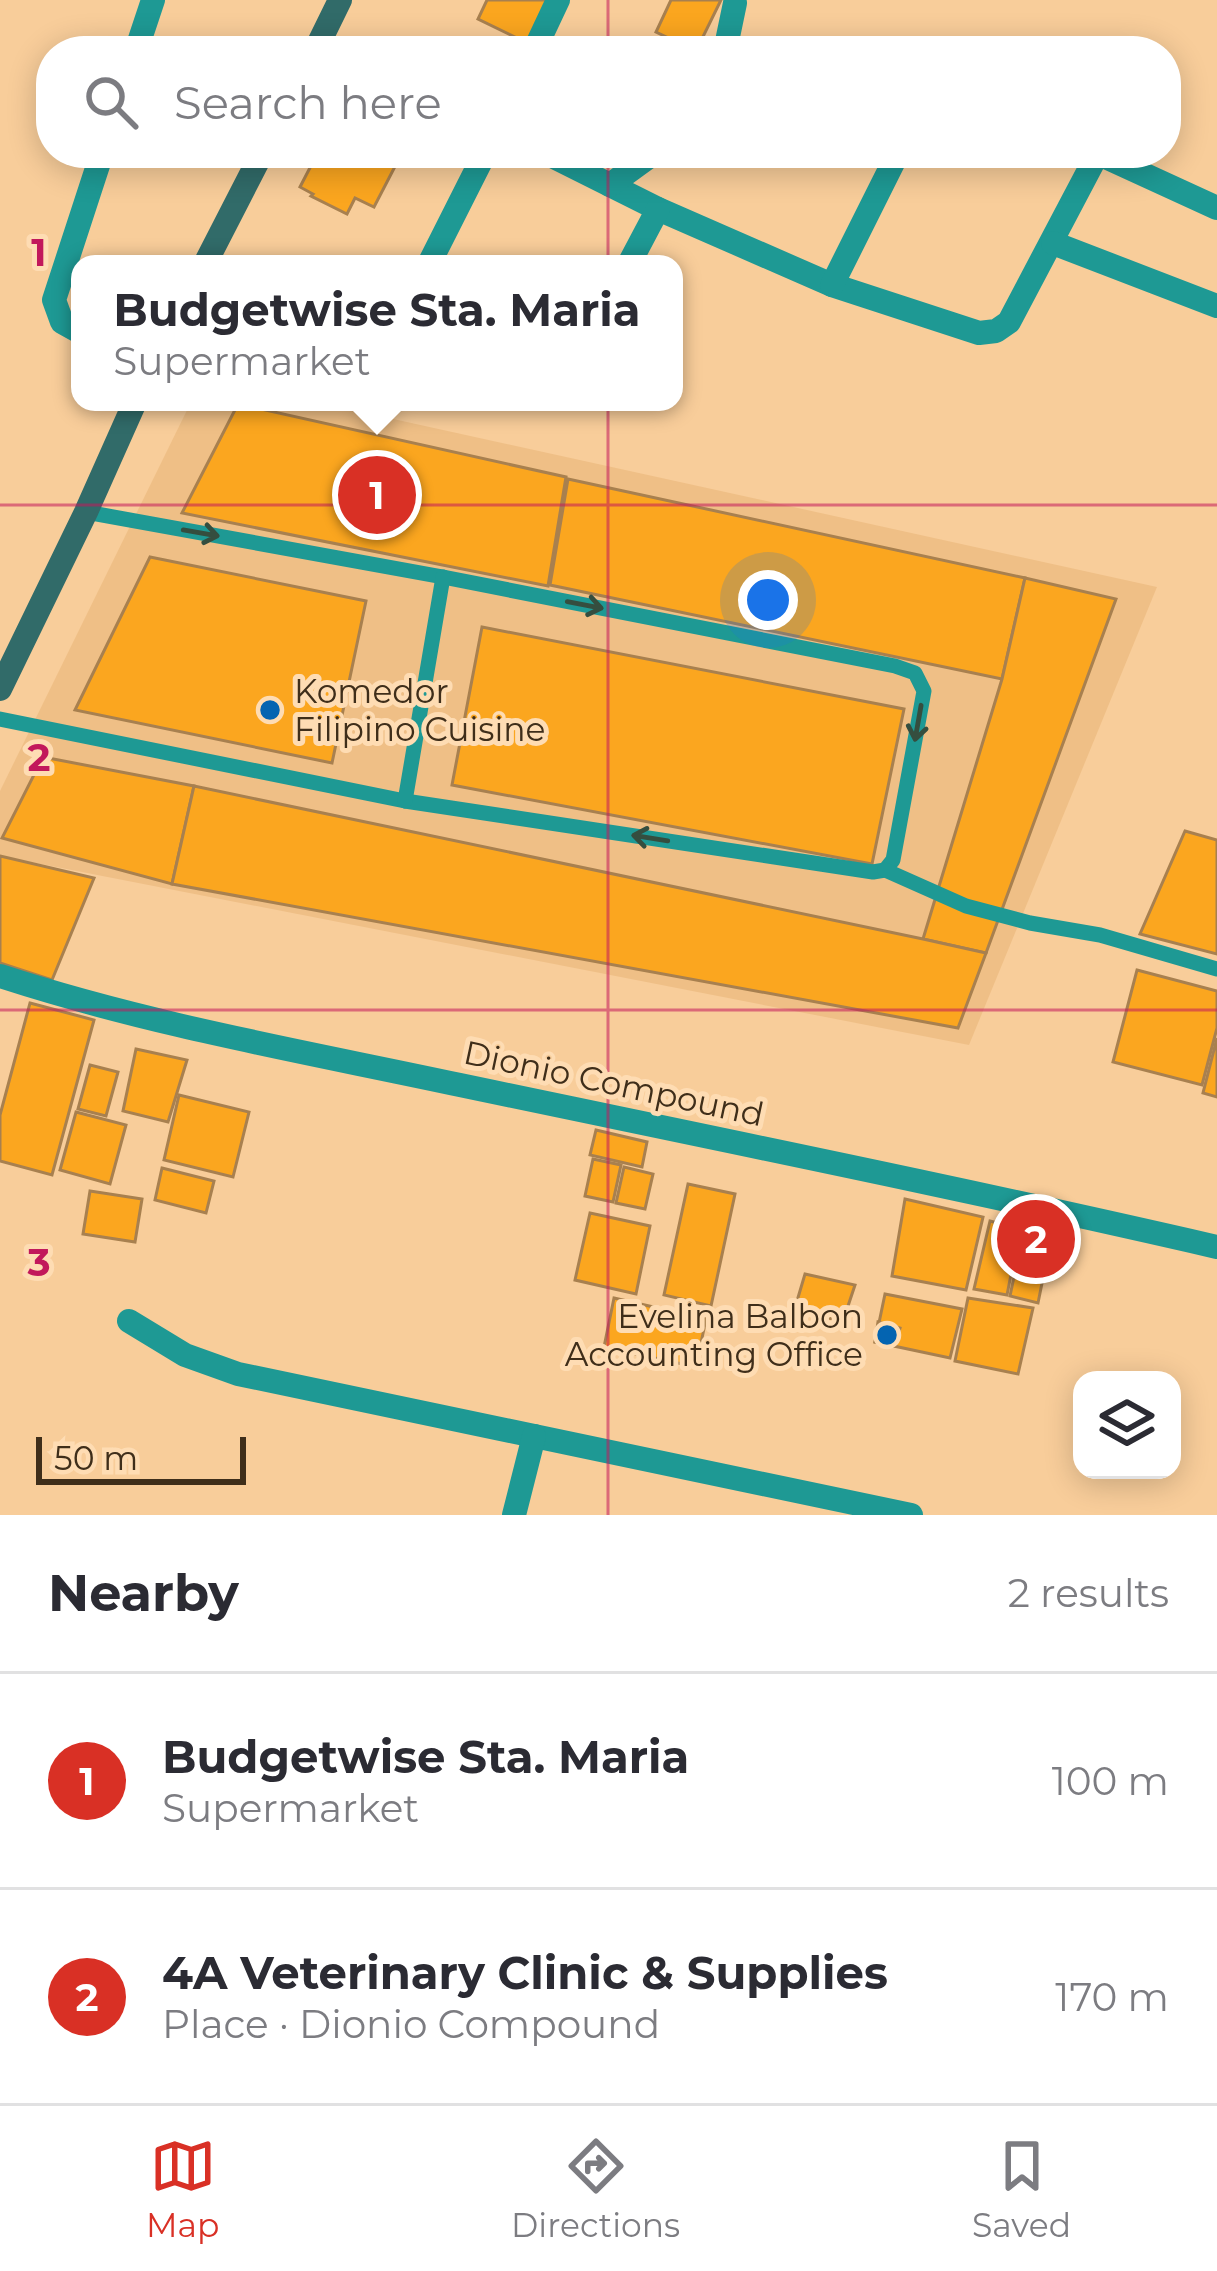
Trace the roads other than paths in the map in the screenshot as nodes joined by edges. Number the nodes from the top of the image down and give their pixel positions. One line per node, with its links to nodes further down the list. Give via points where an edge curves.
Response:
1 (153, 0): 5 (street)
2 (340, 0): 6 (main road)
3 (558, 0): 7 (street)
4 (735, 3): 8 (street)
5 (141, 36)
6 (328, 36)
7 (541, 36)
8 (728, 36)
9 (97, 168): 26 (street, via 54,300)
10 (254, 168): 21 (main road)
11 (477, 168): 22 (street)
12 (576, 168): 17 (street)
13 (633, 168): 17 (street)
14 (890, 168): 24 (street)
15 (1090, 168): 20 (street)
16 (1130, 168): 18 (street)
17 (610, 185): 19 (street)
18 (1217, 208)
19 (658, 209): 23 (street); 24 (street)
20 (1053, 242): 24 (street, via 1009,322 996,331 980,333); 25 (street)
21 (210, 255)
22 (434, 255)
23 (633, 255)
24 (832, 284)
25 (1217, 306)
26 (71, 327)
27 (131, 411): 28 (main road)
28 (86, 512): 29 (lane, one-way to 29); 30 (main road)
29 (443, 578): 32 (lane); 33 (lane, one-way to 33, via 915,673 924,691)
30 (0, 689)
31 (0, 719): 32 (lane)
32 (405, 801): 33 (lane, one-way to 32)
33 (885, 870): 34 (lane, via 966,906)
34 (1217, 969)
35 (0, 976): 36 (street, Dionio Compound, via 268,1045)
36 (1217, 1246)
37 (129, 1321): 38 (street, via 238,1374)
38 (534, 1436): 39 (street); 40 (street)
39 (514, 1515)
40 (911, 1515)

